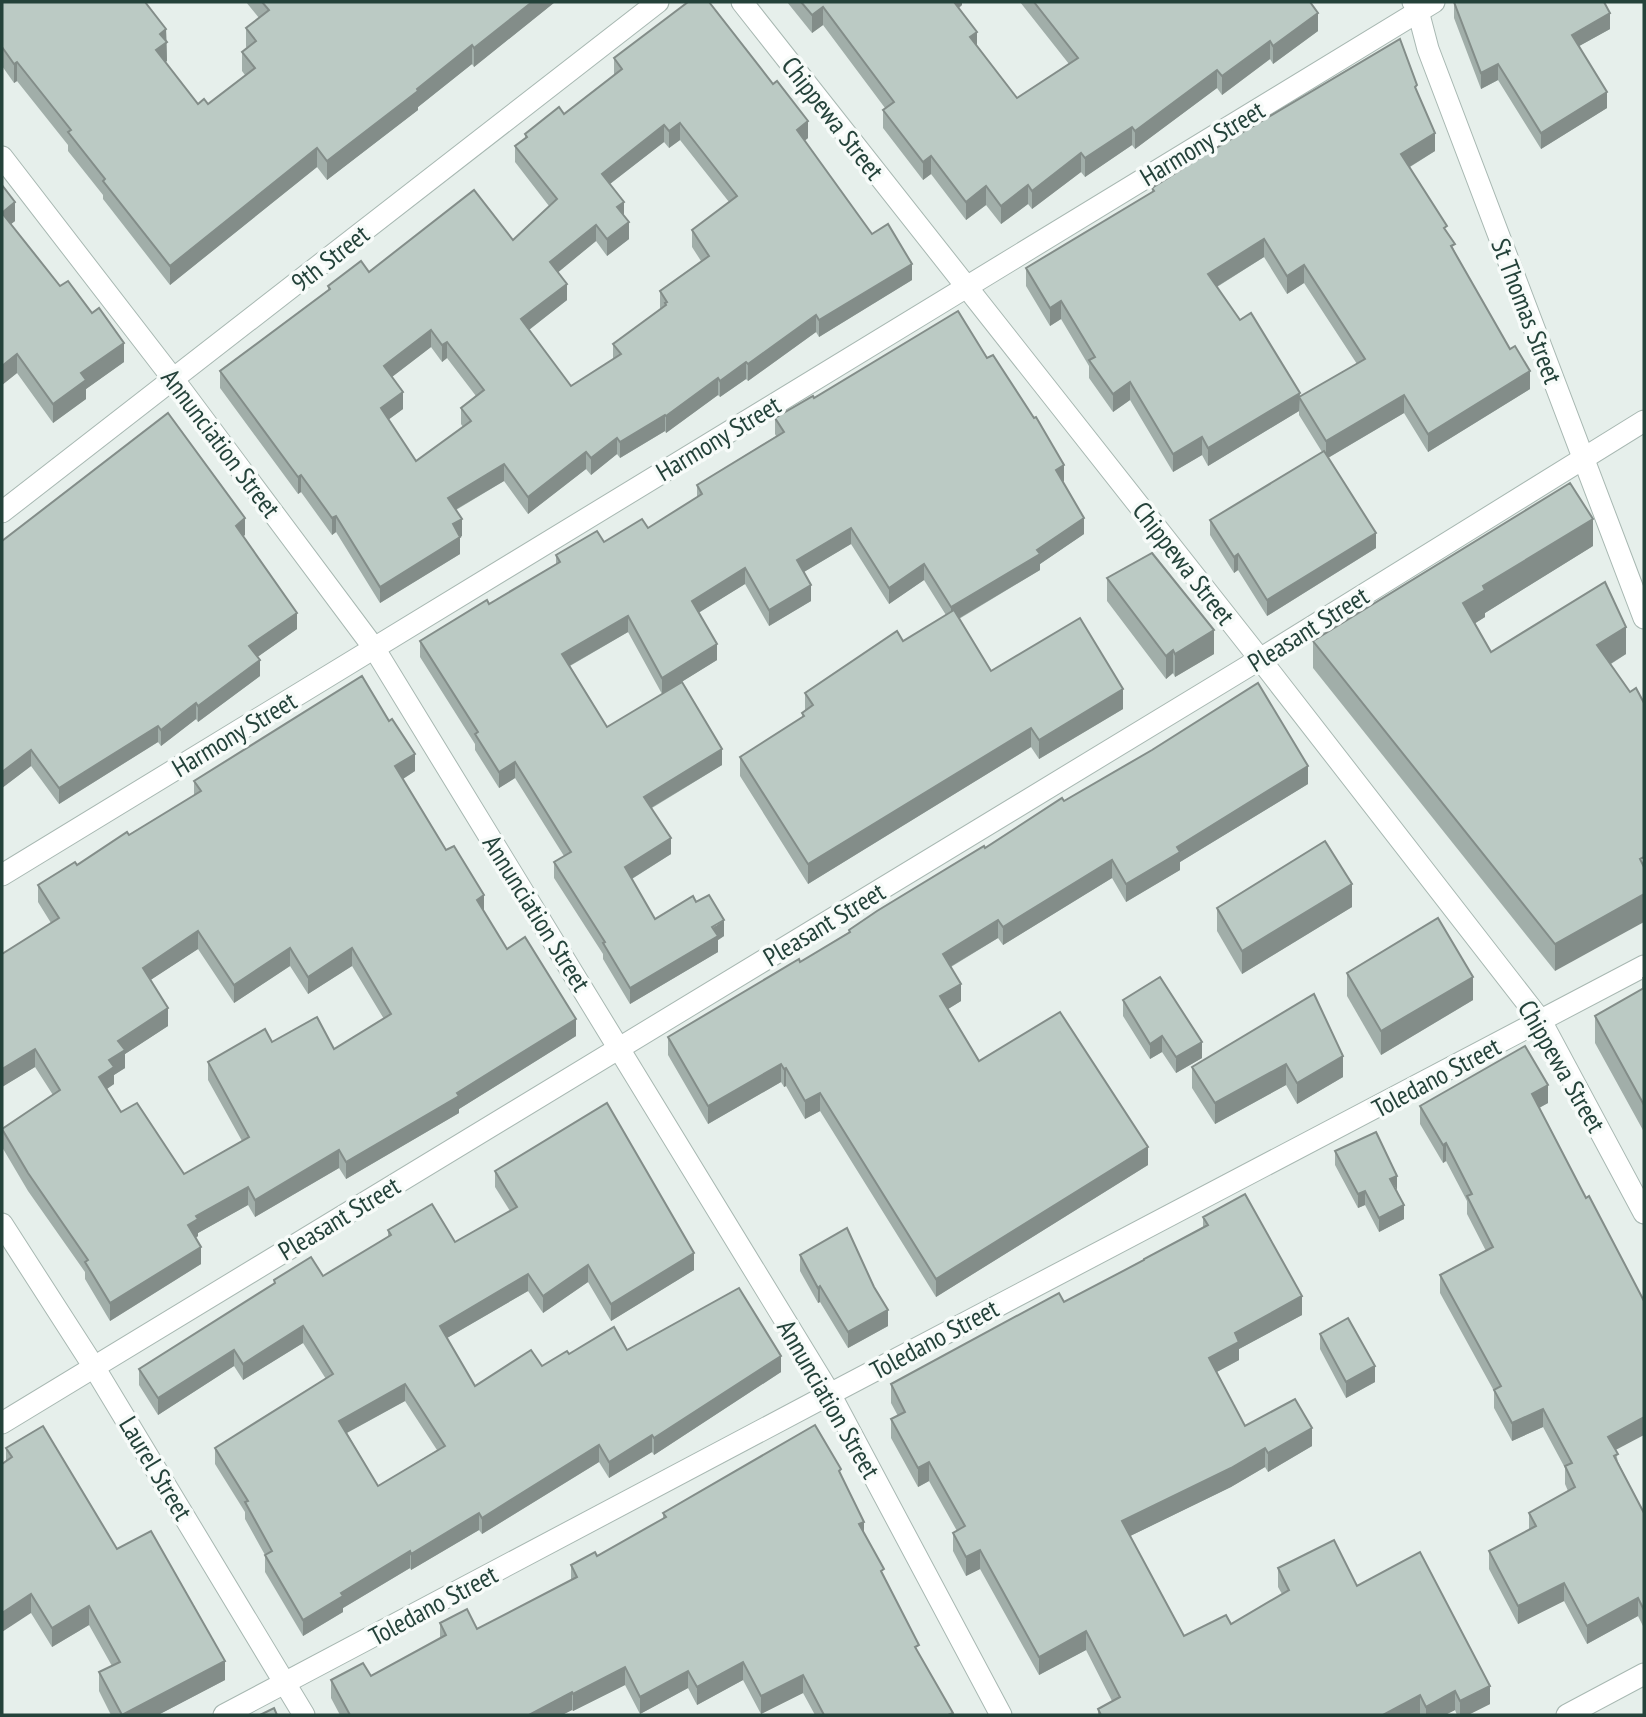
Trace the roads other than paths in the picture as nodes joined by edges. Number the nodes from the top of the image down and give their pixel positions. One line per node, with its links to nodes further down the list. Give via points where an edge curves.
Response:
1 (657, 2): 6 (street, 9th Street)
2 (742, 2): 5 (street, Chippewa Street)
3 (1422, 5): 5 (street, Harmony Street); 8 (street, St Thomas Street, via 1429,49)
4 (2, 157): 6 (street, Annunciation Street)
5 (965, 287): 11 (street, Harmony Street); 12 (street, Chippewa Street)
6 (174, 380): 9 (street, 9th Street); 11 (street, Annunciation Street)
7 (1644, 421): 8 (street, Pleasant Street)
8 (1582, 458): 10 (street, St Thomas Street); 12 (street, Pleasant Street)
9 (2, 512)
10 (1644, 618)
11 (374, 648): 13 (street, Harmony Street); 16 (street, Annunciation Street)
12 (1260, 659): 15 (street, Chippewa Street); 16 (street, Pleasant Street)
13 (2, 876)
14 (1644, 966): 15 (street, Toledano Street)
15 (1541, 1021): 17 (street, Chippewa Street); 20 (street, Toledano Street)
16 (620, 1048): 19 (street, Pleasant Street); 20 (street, Annunciation Street)
17 (1644, 1213)
18 (2, 1224): 19 (street, Laurel Street)
19 (94, 1367): 21 (street, Pleasant Street); 23 (street, Laurel Street)
20 (830, 1394): 23 (street, Toledano Street); 26 (street, Annunciation Street)
21 (2, 1423)
22 (1644, 1674): 27 (street)
23 (286, 1682): 24 (street, Toledano Street); 25 (street, Laurel Street)
24 (224, 1715)
25 (304, 1715)
26 (1001, 1715)
27 (1567, 1715)

